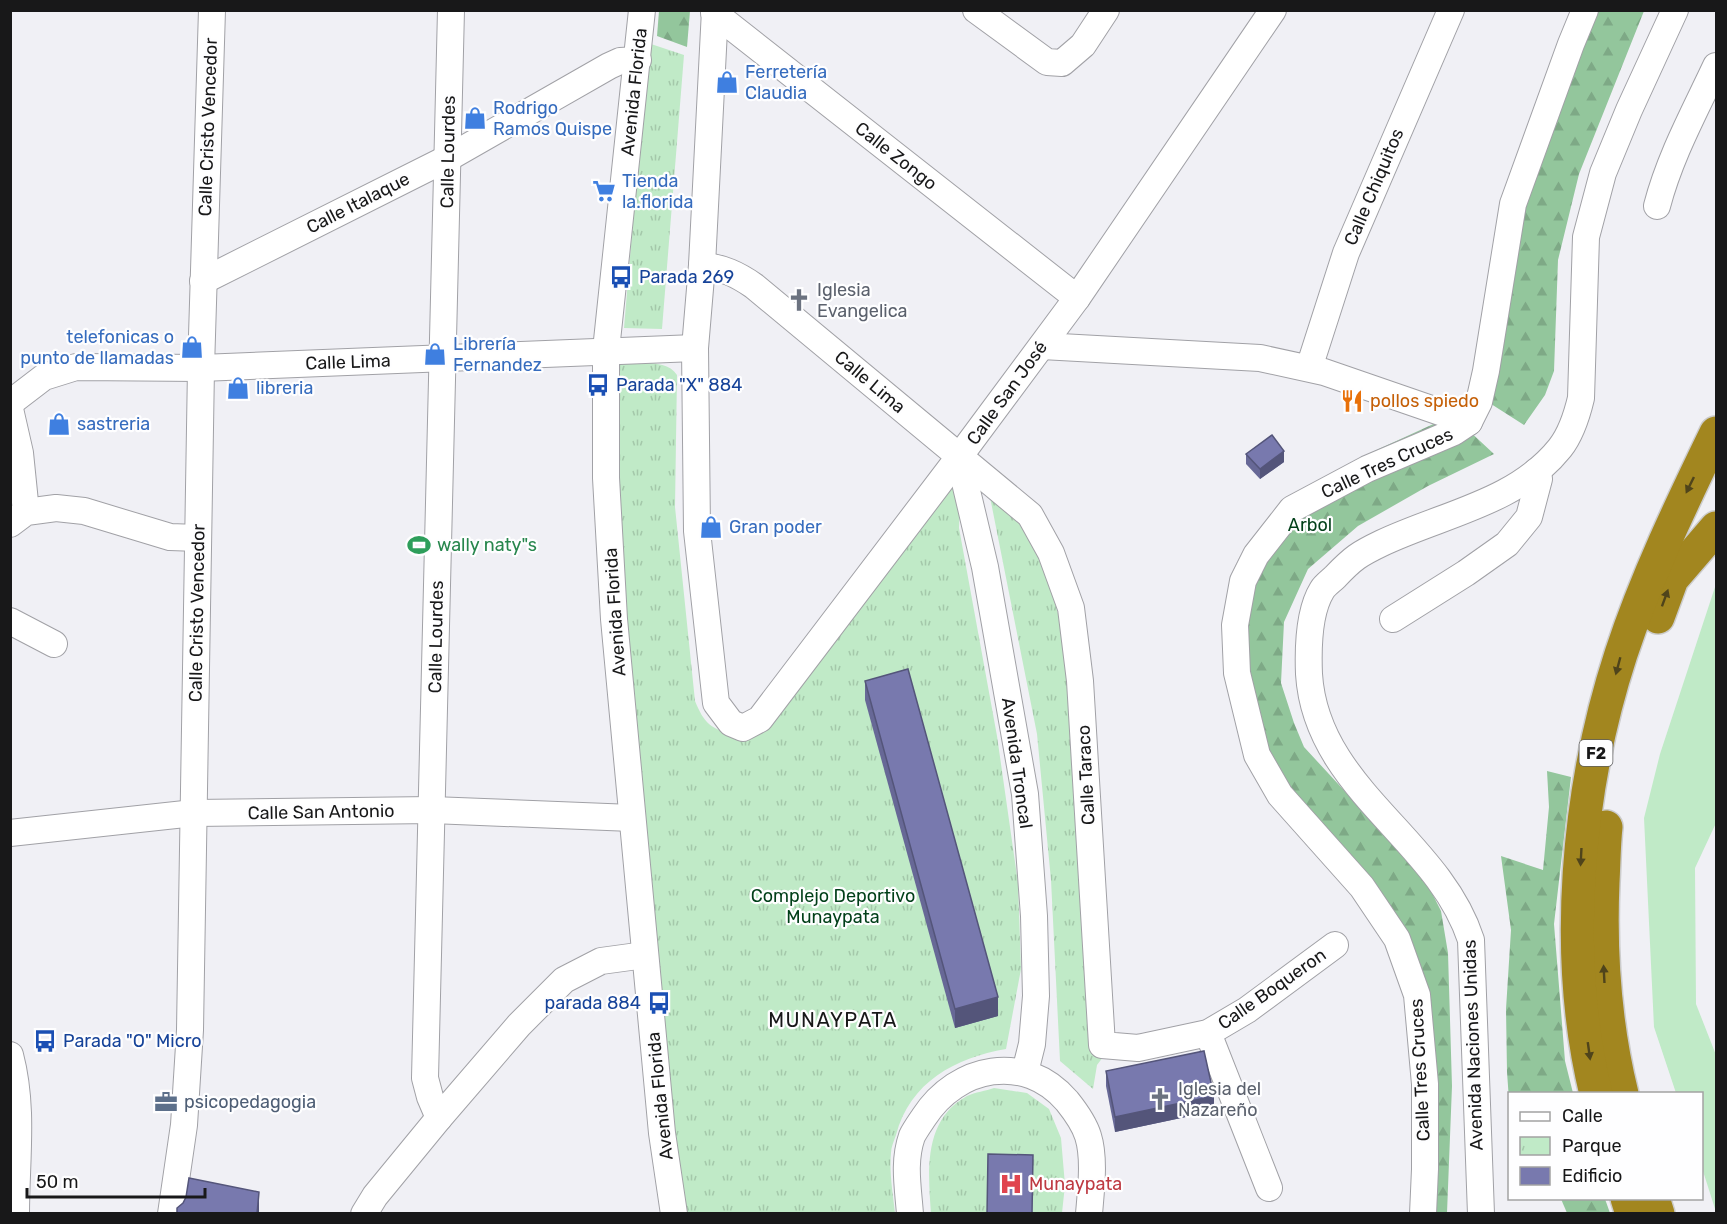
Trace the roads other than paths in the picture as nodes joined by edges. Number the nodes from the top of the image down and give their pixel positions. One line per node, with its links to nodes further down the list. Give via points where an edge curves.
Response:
1 (212, 10): 16 (street, Calle Cristo Vencedor)
2 (451, 10): 13 (street, Calle Lourdes)
3 (642, 10): 11 (street, Avenida Florida)
4 (976, 10): 5 (street, via 1047,62 1062,63 1083,45)
5 (1106, 10)
6 (1273, 10): 17 (street, Calle San José)
7 (1451, 10): 23 (street, Calle Chiquitos, via 1346,253)
8 (1586, 10): 26 (street, Calle Tres Cruces, via 1512,204 1486,371 1479,402)
9 (1675, 10): 29 (street, Avenida Naciones Unidas, via 1603,173 1586,237 1581,398 1561,447)
10 (716, 11): 15 (street); 17 (street, Calle Zongo)
11 (638, 60): 13 (street, Calle Italaque, via 609,66); 20 (street, Avenida Florida)
12 (1716, 66): 14 (street, via 1676,150)
13 (448, 158): 16 (street, Calle Italaque); 21 (street, Calle Lourdes)
14 (1657, 206)
15 (702, 265): 19 (street); 28 (street, Calle Lima, via 738,274)
16 (203, 281): 22 (street, Calle Cristo Vencedor)
17 (1077, 298): 18 (street, Calle San José)
18 (1042, 346): 23 (street, via 1260,358); 28 (street, Calle San José)
19 (695, 348): 20 (street, Calle Lima); 28 (street, Calle San José, via 697,531 716,704 731,723 743,728 760,719)
20 (606, 350): 21 (street, Calle Lima); 39 (street, Avenida Florida, via 606,478)
21 (444, 358): 22 (street, Calle Lima); 37 (street, Calle Lourdes)
22 (201, 368): 24 (street, Calle Lima, via 76,368 44,377); 33 (street, Calle Cristo Vencedor)
23 (1309, 368): 26 (street)
24 (10, 403)
25 (10, 409): 31 (street, via 20,453)
26 (1469, 422): 57 (street, Calle Tres Cruces, via 1292,509 1256,555 1243,581 1235,625 1237,673 1257,755 1280,795 1362,887 1397,939 1417,995 1425,1084)
27 (1716, 433): 47 (highway, F2, one-way to 47, via 1652,571 1621,654 1598,742 1582,833 1577,918 1581,999)
28 (959, 457): 30 (street, Calle Lima); 46 (street, Avenida Troncal, via 985,567 1025,794 1036,996)
29 (1537, 471): 34 (street, via 1539,479 1529,517 1507,544); 58 (street, Avenida Naciones Unidas, via 1505,493 1356,556 1322,590 1312,620 1308,652 1320,722 1342,766 1437,874 1464,916 1471,940)
30 (1030, 515): 44 (street, Calle Taraco, via 1051,553 1071,608 1080,681)
31 (18, 518): 33 (street, via 56,508 84,511 170,537)
32 (1716, 528): 48 (highway, F2, one-way to 32, via 1605,995 1601,920 1605,838 1620,742 1643,659 1672,579)
33 (198, 538): 38 (street, Calle Cristo Vencedor)
34 (1394, 619)
35 (10, 621): 36 (street)
36 (54, 644)
37 (432, 810): 38 (street, Calle San Antonio); 39 (street, Calle San Antonio); 49 (street, Calle Lourdes, via 424,1078)
38 (194, 813): 40 (street, Calle San Antonio); 52 (street, Calle Cristo Vencedor, via 190,1030 184,1125)
39 (632, 818): 42 (street, Avenida Florida)
40 (10, 833)
41 (1335, 945): 43 (street, Calle Boqueron, via 1247,1010)
42 (645, 955): 49 (street, via 601,961 564,980 519,1025); 54 (street, Avenida Florida)
43 (1208, 1033): 44 (street, Calle Boqueron, via 1138,1048); 50 (street)
44 (1102, 1045)
45 (10, 1055): 51 (street, via 20,1119)
46 (1025, 1072): 55 (street, via 990,1071 961,1081 933,1103 912,1135 906,1162); 56 (street, via 1059,1091 1088,1136 1092,1172)
47 (1596, 1092)
48 (1622, 1092)
49 (439, 1118): 53 (street)
50 (1269, 1188)
51 (16, 1214)
52 (171, 1214)
53 (364, 1214)
54 (674, 1214)
55 (910, 1214)
56 (1089, 1214)
57 (1423, 1214)
58 (1481, 1214)

